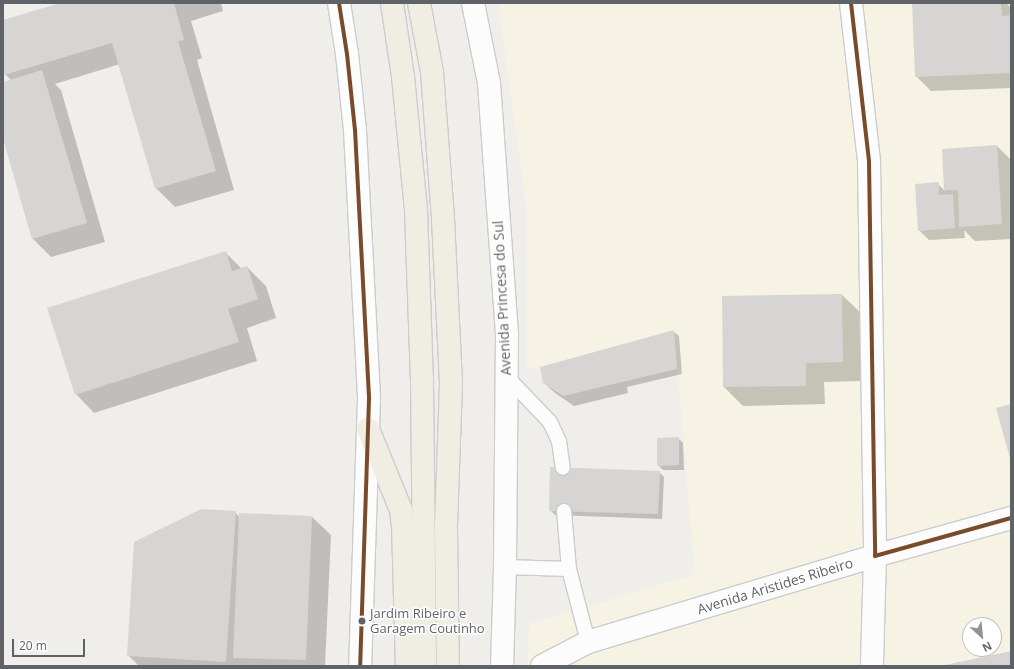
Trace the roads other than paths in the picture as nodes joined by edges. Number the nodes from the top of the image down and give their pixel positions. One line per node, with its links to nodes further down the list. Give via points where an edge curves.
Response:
1 (339, 3): 7 (main road, via 355,130 369,399)
2 (392, 3): 17 (highway, via 403,77 416,210 422,379)
3 (419, 3): 18 (highway, via 432,72 443,219 450,375 446,529)
4 (473, 3): 6 (main road, Avenida Princesa do Sul, via 489,83 507,335)
5 (851, 3): 11 (main road, via 869,162)
6 (507, 377): 8 (lane, via 550,422 559,441); 12 (main road, Avenida Princesa do Sul)
7 (368, 429): 15 (main road); 16 (highway, via 401,510)
8 (563, 468)
9 (564, 511): 13 (lane)
10 (1011, 518): 11 (main road, Avenida Aristides Ribeiro)
11 (875, 556): 14 (main road, Avenida Aristides Ribeiro); 21 (main road)
12 (505, 568): 13 (lane); 19 (main road, Avenida Princesa do Sul)
13 (569, 569): 14 (lane)
14 (588, 642): 20 (main road, Avenida Aristides Ribeiro)
15 (360, 666)
16 (407, 666)
17 (425, 666)
18 (448, 666)
19 (502, 666)
20 (542, 666)
21 (872, 666)

